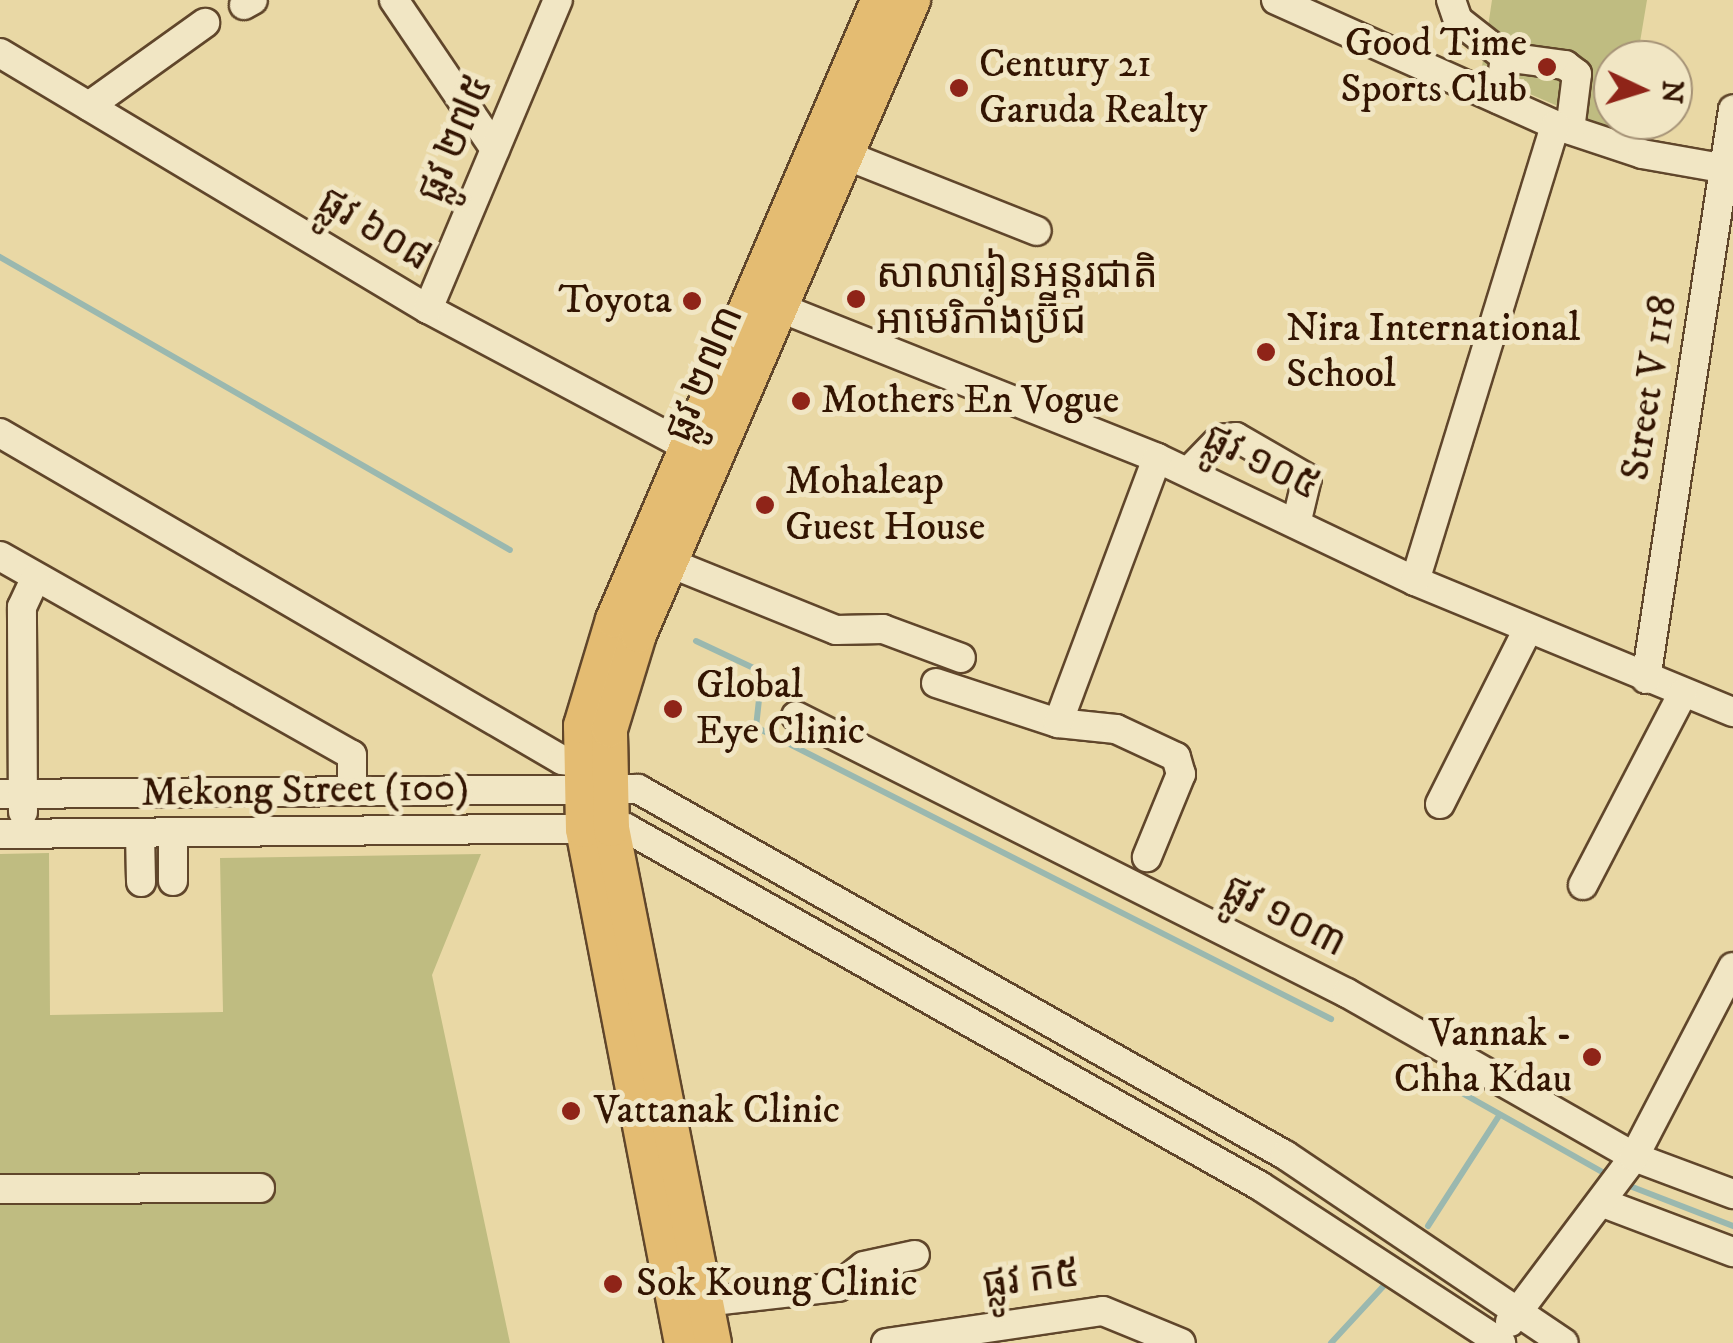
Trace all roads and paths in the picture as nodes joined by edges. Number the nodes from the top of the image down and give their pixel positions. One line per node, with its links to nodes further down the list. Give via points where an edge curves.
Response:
1 (394, 0): 15 (street)
2 (558, 0): 15 (street, ផ្លូវ ២៧៥)
3 (878, 0): 10 (main road, ផ្លូវ ២៧៣)
4 (912, 0): 10 (main road, ផ្លូវ ២៧៣)
5 (1450, 0): 9 (street, via 1458,20)
6 (1286, 2): 11 (street)
7 (205, 23): 12 (street)
8 (0, 53): 12 (street, ផ្លូវ ៦០៨)
9 (1505, 56): 11 (street); 14 (street, via 1565,65 1576,74)
10 (866, 68): 16 (main road, ផ្លូវ ២៧៣); 19 (main road, ផ្លូវ ២៧៣)
11 (1499, 100): 14 (street)
12 (90, 106): 20 (street, ផ្លូវ ៦០៨)
13 (1733, 110): 17 (street, Street V 118)
14 (1562, 128): 17 (street, via 1642,154); 29 (street)
15 (496, 149): 20 (street, ផ្លូវ ២៧៥)
16 (845, 155): 18 (street); 19 (main road, ផ្លូវ ២៧៣)
17 (1729, 169): 32 (street, Street V 118)
18 (1037, 232)
19 (765, 302): 22 (main road, ផ្លូវ ២៧៣); 23 (street, ផ្លូវ ១០៥)
20 (428, 309): 22 (street, ផ្លូវ ៦០៨)
21 (0, 434): 38 (street)
22 (700, 454): 27 (main road, ផ្លូវ ២៧៣); 38 (main road, ផ្លូវ ២៧៣, via 595,666)
23 (1157, 458): 24 (street, ផ្លូវ ១០៥); 37 (street)
24 (1188, 472): 25 (street, ផ្លូវ ១០៥); 25 (street, via 1220,439 1236,436 1308,478)
25 (1296, 524): 29 (street, ផ្លូវ ១០៥)
26 (0, 556): 28 (street)
27 (670, 564): 31 (street, via 836,630 883,629); 38 (main road, ផ្លូវ ២៧៣, via 622,676)
28 (36, 576): 39 (street, via 352,754); 40 (street, via 22,607)
29 (1415, 581): 30 (street, ផ្លូវ ១០៥)
30 (1528, 629): 32 (street, ផ្លូវ ១០៥); 41 (street)
31 (961, 658)
32 (1646, 679): 34 (street, ផ្លូវ ១០៥)
33 (936, 683): 37 (street)
34 (1682, 693): 35 (street, ផ្លូវ ១០៥); 49 (street)
35 (1733, 712)
36 (796, 716): 51 (street, ផ្លូវ ១០៣, via 1347,993)
37 (1058, 723): 46 (street, via 1116,729 1176,757 1181,774)
38 (592, 776): 39 (street, Mekong Street (100)); 42 (main road); 58 (street, via 638,789 1285,1154)
39 (352, 791): 40 (street, Mekong Street (100))
40 (11, 794): 45 (street)
41 (1440, 804)
42 (597, 828): 43 (street, Mekong Street (100)); 57 (main road); 59 (street, via 626,828 1260,1186); 60 (main road)
43 (173, 832): 44 (street, Mekong Street (100)); 47 (street)
44 (140, 833): 45 (street, Mekong Street (100)); 48 (street)
45 (12, 834)
46 (1147, 857)
47 (173, 881)
48 (142, 882)
49 (1583, 884)
50 (1733, 967): 51 (street)
51 (1619, 1180): 54 (street, ផ្លូវ ១០៣); 55 (street); 58 (street)
52 (260, 1188): 53 (street)
53 (0, 1189)
54 (1733, 1194)
55 (1733, 1252)
56 (915, 1255): 57 (street, via 864,1266 838,1287)
57 (704, 1302): 61 (main road)
58 (1520, 1308): 59 (street); 64 (street)
59 (1497, 1342)
60 (682, 1343)
61 (713, 1343)
62 (886, 1343): 63 (street, ផ្លូវ ក៥, via 1103,1311)
63 (1181, 1343)
64 (1564, 1343)

